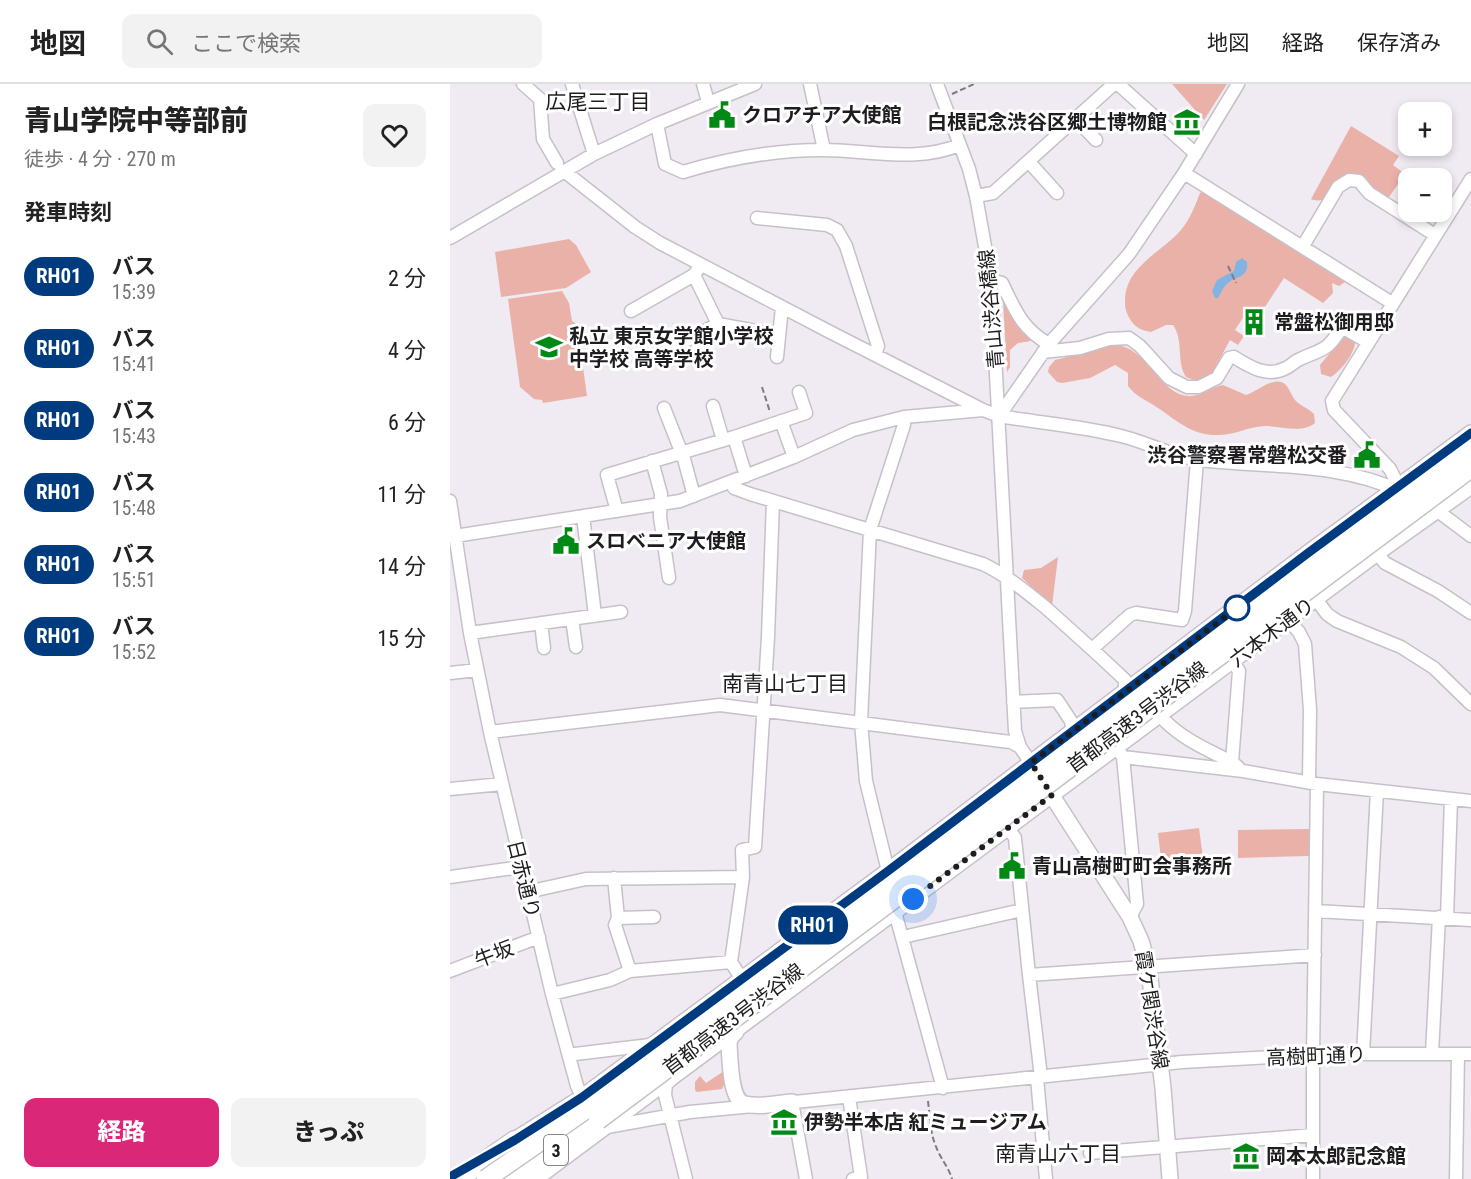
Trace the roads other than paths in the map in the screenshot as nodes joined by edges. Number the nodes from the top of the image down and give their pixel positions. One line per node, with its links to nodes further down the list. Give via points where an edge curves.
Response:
1 (524, 84): 18 (street, via 540,99 543,139)
2 (572, 84): 15 (street)
3 (704, 84): 9 (street)
4 (755, 84): 9 (street)
5 (810, 84): 14 (street)
6 (937, 84): 13 (street, 青山渋谷橋線)
7 (1116, 84): 10 (street); 16 (street)
8 (1238, 84): 16 (street)
9 (708, 102): 11 (street)
10 (1076, 119): 12 (street); 17 (street)
11 (657, 124): 14 (street, via 665,164 683,171 718,161); 15 (street)
12 (1096, 140)
13 (959, 145): 14 (street, via 943,152 880,154); 22 (street, 青山渋谷橋線)
14 (824, 150)
15 (594, 154): 18 (street)
16 (1196, 154): 19 (street)
17 (1029, 162): 21 (street); 22 (street, via 993,193)
18 (560, 167): 25 (street); 27 (street, via 635,227)
19 (1184, 173): 26 (street); 35 (street, via 1123,261)
20 (1471, 179): 24 (street)
21 (1056, 193)
22 (976, 196): 28 (street, 青山渋谷橋線)
23 (757, 218): 37 (street, via 827,225 837,230 846,246 878,346)
24 (1436, 235): 26 (street, via 1369,193 1359,181 1349,180 1338,187); 29 (street)
25 (450, 238)
26 (1303, 246): 29 (street)
27 (698, 270): 30 (street); 31 (street); 32 (street)
28 (991, 280): 35 (street, via 1002,283 1025,326); 43 (street, 青山渋谷橋線)
29 (1392, 303): 34 (street)
30 (782, 307): 33 (street); 37 (street)
31 (631, 310)
32 (718, 324): 33 (street); 36 (street)
33 (779, 335): 38 (street)
34 (1368, 342): 35 (street, via 1341,327 1332,344 1285,369 1253,369 1232,357 1217,378 1193,388 1169,378 1129,338 1109,339 1080,348); 57 (street, via 1332,405 1390,469)
35 (1046, 348): 43 (street)
36 (666, 351)
37 (875, 355): 42 (street)
38 (777, 357)
39 (799, 392): 45 (street, via 806,413)
40 (713, 406): 47 (street)
41 (664, 408): 49 (street)
42 (983, 410): 43 (street); 44 (street)
43 (999, 416): 51 (street, via 1099,430); 72 (street, 青山渋谷橋線)
44 (904, 417): 50 (street, via 853,430); 66 (street)
45 (777, 423): 47 (street); 50 (street)
46 (1471, 433): 57 (main road, 六本木通り)
47 (728, 438): 49 (street); 54 (street)
48 (1471, 451): 159 (highway, 首都高速3号渋谷線 / 3, bridge, via 605,1096)
49 (680, 453): 52 (street); 58 (street)
50 (794, 457): 54 (street)
51 (1197, 460): 57 (street, via 1333,471); 83 (street, via 1182,620 1130,615)
52 (652, 461): 62 (street); 64 (street, via 607,475)
53 (1471, 468): 160 (highway, 首都高速3号渋谷線 / 3, bridge, via 612,1109)
54 (746, 476): 55 (street)
55 (731, 483): 58 (street); 61 (street, via 734,488)
56 (1471, 486): 63 (main road, 六本木通り)
57 (1396, 488): 59 (street); 70 (main road, 六本木通り)
58 (694, 496): 62 (street)
59 (1419, 499): 63 (street); 70 (main road, via 1360,540)
60 (450, 501): 67 (street, 日赤通り)
61 (773, 501): 66 (street); 90 (street)
62 (661, 504): 64 (street); 71 (street)
63 (1438, 510): 68 (street); 69 (main road, 六本木通り)
64 (617, 511): 65 (street)
65 (583, 516): 67 (street); 76 (street)
66 (870, 530): 72 (street, via 983,564); 92 (street)
67 (455, 536): 80 (street, 日赤通り)
68 (1471, 536)
69 (1377, 554): 73 (main road, 六本木通り); 75 (street, via 1385,563)
70 (1298, 561): 87 (main road, 六本木通り)
71 (669, 578)
72 (1008, 578): 83 (street); 88 (street, 青山渋谷橋線)
73 (1316, 599): 78 (main road, 六本木通り); 89 (street, via 1337,621 1401,647 1434,668)
74 (621, 612): 76 (street)
75 (1471, 613)
76 (595, 615): 77 (street)
77 (572, 619): 79 (street); 81 (street)
78 (1288, 620): 84 (main road, 六本木通り); 101 (street, via 1305,644)
79 (541, 623): 80 (street); 82 (street)
80 (470, 633): 85 (street, 日赤通り)
81 (576, 647)
82 (544, 648)
83 (1092, 649): 87 (street, via 1125,680)
84 (1232, 661): 91 (main road, 六本木通り); 97 (street, via 1239,671)
85 (477, 670): 86 (street); 93 (street, 日赤通り)
86 (450, 673)
87 (1125, 693): 94 (main road, 六本木通り)
88 (1013, 702): 94 (street, via 1057,700 1071,721); 95 (street, 青山渋谷橋線)
89 (1471, 704)
90 (763, 710): 92 (street); 93 (street, via 720,705); 113 (street, via 755,847 742,850)
91 (1159, 715): 96 (main road, 六本木通り); 97 (street, via 1184,738); 100 (main road, via 1137,711)
92 (861, 722): 95 (street, via 1011,742); 111 (street, via 866,781)
93 (490, 732): 102 (street, 日赤通り)
94 (1073, 732): 98 (main road, 六本木通り)
95 (1020, 747): 98 (street)
96 (1119, 752): 99 (street); 105 (main road, 六本木通り); 121 (street, via 1137,904)
97 (1232, 762): 99 (street)
98 (1031, 763): 100 (main road, 霞ケ関渋谷線); 109 (main road, 六本木通り)
99 (1243, 771): 101 (street)
100 (1042, 780): 105 (main road, 霞ケ関渋谷線); 109 (main road, via 1025,787 955,840); 149 (main road)
101 (1313, 783): 104 (street); 117 (street)
102 (502, 784): 103 (street); 110 (street, 日赤通り)
103 (450, 789)
104 (1377, 791): 106 (street); 119 (street)
105 (1052, 795): 108 (main road, 六本木通り); 121 (main road, 霞ケ関渋谷線)
106 (1451, 799): 107 (street); 123 (street)
107 (1471, 801)
108 (1002, 832): 116 (street, via 1011,832 1015,838); 118 (main road, 六本木通り)
109 (923, 844): 111 (main road, 六本木通り)
110 (521, 867): 112 (street); 115 (street, 日赤通り)
111 (888, 871): 133 (main road, 六本木通り)
112 (450, 876)
113 (743, 877): 114 (street); 128 (street)
114 (614, 878): 115 (street, via 586,879); 122 (street)
115 (527, 892): 125 (street, 日赤通り)
116 (1022, 910): 126 (street); 132 (street)
117 (1316, 911): 119 (street); 127 (street)
118 (895, 912): 126 (street); 135 (main road, 六本木通り)
119 (1370, 913): 123 (street); 138 (street)
120 (654, 917): 122 (street)
121 (1130, 917): 129 (main road, 霞ケ関渋谷線)
122 (618, 918): 131 (street, via 615,925)
123 (1443, 918): 124 (street); 139 (street)
124 (1471, 920)
125 (539, 937): 130 (street, 牛坂); 134 (street, 日赤通り)
126 (903, 937): 145 (street)
127 (1315, 955): 129 (street); 141 (street)
128 (731, 962): 131 (street); 133 (street)
129 (1148, 966): 132 (street); 142 (main road, 霞ケ関渋谷線)
130 (450, 971)
131 (630, 971): 134 (street)
132 (1029, 975): 143 (street)
133 (741, 978): 136 (main road, 六本木通り)
134 (552, 994): 137 (street, 日赤通り)
135 (745, 1025): 144 (main road, 六本木通り); 148 (main road, via 729,1041 735,1096 745,1104)
136 (656, 1042): 137 (street); 146 (main road, 六本木通り, via 597,1086)
137 (568, 1053): 146 (street, 日赤通り)
138 (1363, 1054): 139 (street, 高樹町通り); 141 (street, 高樹町通り)
139 (1432, 1054): 140 (street, 高樹町通り)
140 (1465, 1054): 168 (street)
141 (1313, 1055): 142 (street, 高樹町通り); 152 (street)
142 (1160, 1064): 143 (street, 高樹町通り); 154 (main road, 霞ケ関渋谷線)
143 (1039, 1077): 145 (street, 高樹町通り); 165 (street)
144 (671, 1080): 150 (street, via 664,1089); 151 (main road, 六本木通り)
145 (943, 1088): 147 (street, 高樹町通り)
146 (579, 1092): 149 (street); 153 (main road, 六本木通り)
147 (849, 1097): 148 (street, 高樹町通り); 164 (street, via 861,1178)
148 (792, 1102): 150 (street, 高樹町通り); 163 (street)
149 (593, 1113): 151 (street); 160 (main road)
150 (669, 1115): 151 (street, 高樹町通り); 162 (street)
151 (603, 1127): 161 (main road, 六本木通り)
152 (1313, 1135): 154 (street); 167 (street)
153 (515, 1140): 156 (main road); 157 (highway); 158 (main road)
154 (1167, 1147): 155 (street); 166 (main road, 霞ケ関渋谷線)
155 (1090, 1153)
156 (450, 1177)
157 (459, 1179)
158 (468, 1179)
159 (486, 1179)
160 (511, 1179)
161 (535, 1179)
162 (686, 1179)
163 (806, 1179)
164 (853, 1179)
165 (1046, 1179)
166 (1170, 1179)
167 (1313, 1179)
168 (1456, 1179)

